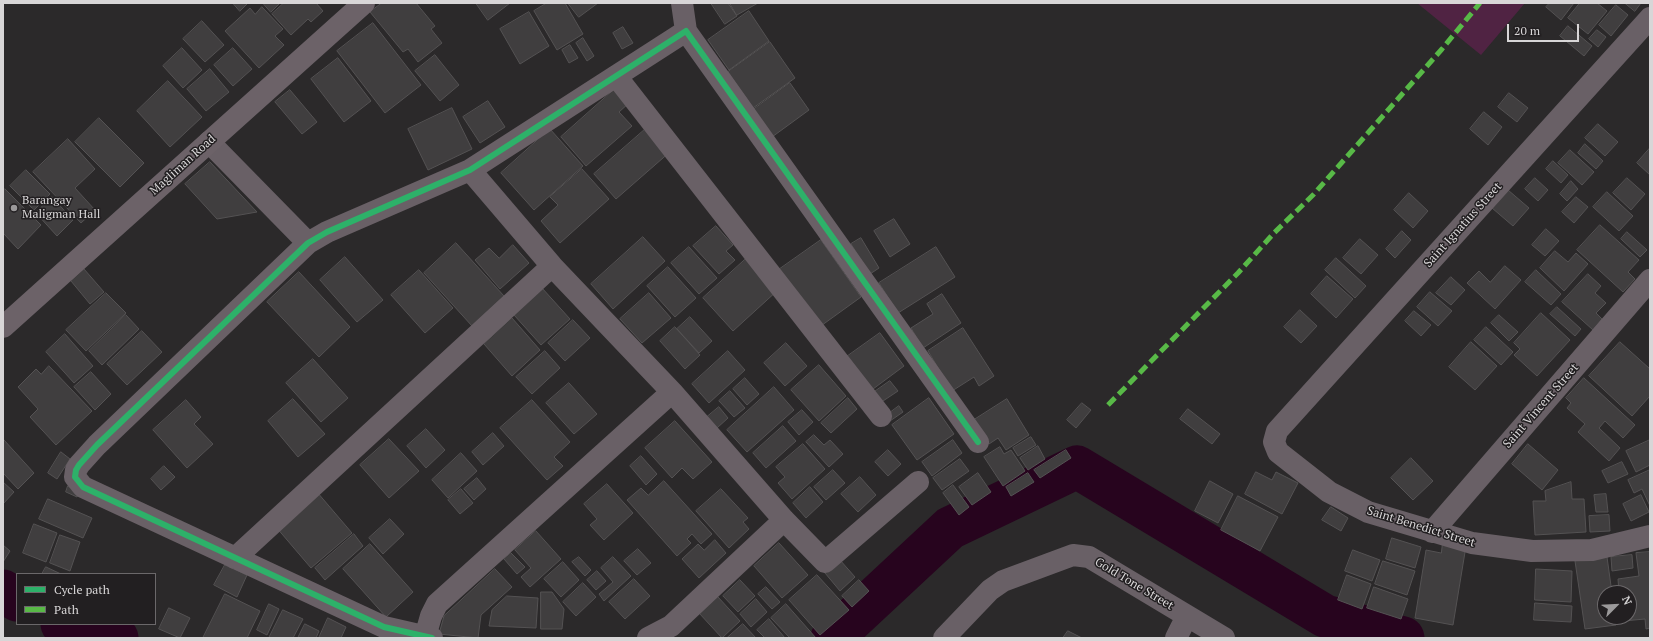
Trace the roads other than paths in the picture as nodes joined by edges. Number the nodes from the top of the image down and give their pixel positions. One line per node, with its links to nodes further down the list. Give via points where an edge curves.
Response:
1 (364, 3): 6 (street, Magliman Road)
2 (682, 3): 4 (street)
3 (1650, 18): 14 (street, Saint Ignatius Street)
4 (686, 31): 5 (street); 15 (street)
5 (616, 76): 7 (street); 13 (street)
6 (209, 142): 8 (street); 11 (street, Magliman Road)
7 (470, 170): 8 (street, via 327,232); 9 (street)
8 (308, 243): 20 (street, via 97,444 76,470 75,477 83,487)
9 (552, 266): 12 (street); 20 (street)
10 (1650, 280): 18 (street, Saint Vincent Street)
11 (3, 327)
12 (672, 392): 17 (street); 22 (street, via 437,604 431,616)
13 (882, 416)
14 (1277, 432): 18 (street, Saint Benedict Street, via 1274,442 1278,452 1330,492 1368,512)
15 (978, 442)
16 (918, 482): 17 (street, via 825,562)
17 (784, 520): 23 (street, via 671,626)
18 (1432, 532): 19 (street, Saint Benedict Street, via 1472,543 1532,551 1592,550)
19 (1650, 536)
20 (235, 558): 22 (street, via 384,627)
21 (1187, 616): 24 (street, Gold Tone Street, via 1089,557 1074,555 1003,581 990,590); 25 (street); 26 (street, Gold Tone Street)
22 (428, 638)
23 (648, 638)
24 (944, 638)
25 (1176, 638)
26 (1224, 638)

